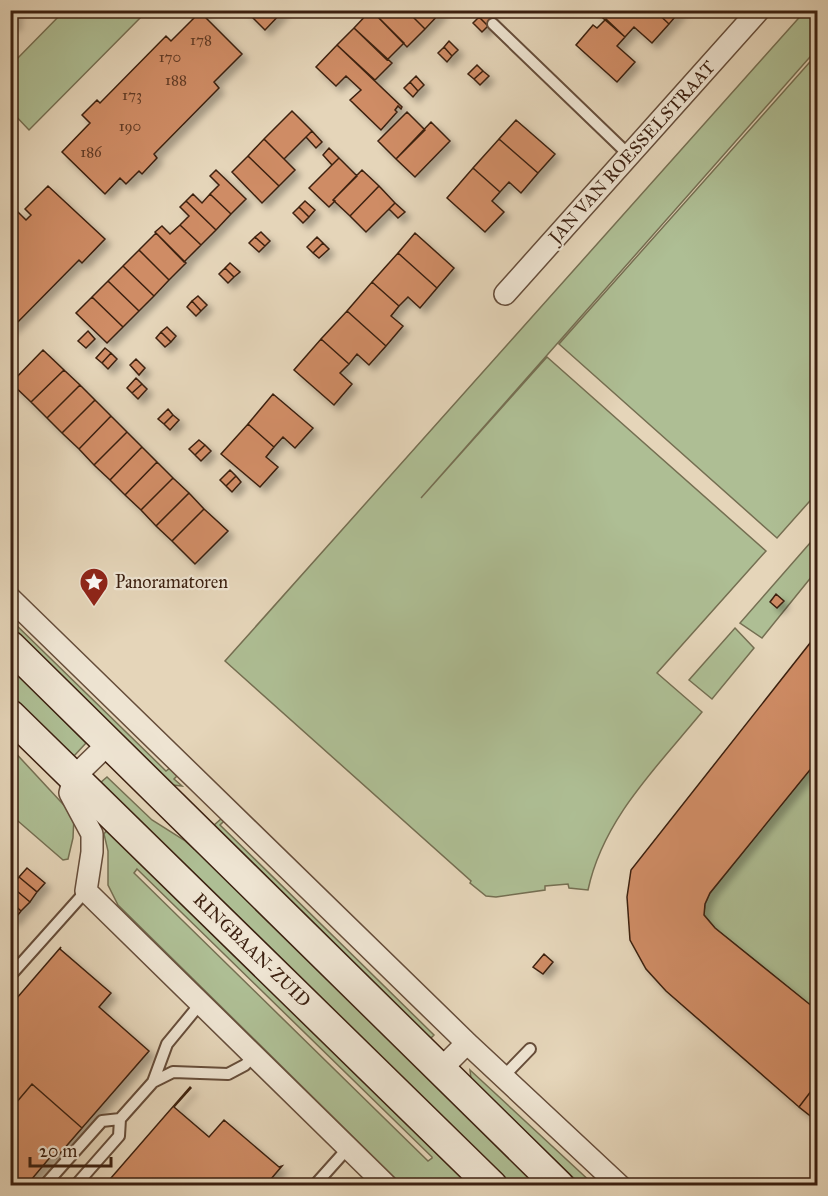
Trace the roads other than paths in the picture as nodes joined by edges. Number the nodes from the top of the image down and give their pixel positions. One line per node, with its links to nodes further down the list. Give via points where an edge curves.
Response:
1 (759, 10): 3 (street, JAN VAN ROESSELSTRAAT)
2 (493, 24): 3 (lane)
3 (629, 155): 4 (street, JAN VAN ROESSELSTRAAT)
4 (505, 294)
5 (10, 598): 10 (street)
6 (10, 646): 8 (main road)
7 (10, 715): 9 (main road, RINGBAAN-ZUID)
8 (109, 743): 9 (street); 11 (main road)
9 (74, 777): 12 (street, via 70,793 92,834); 27 (main road, RINGBAAN-ZUID)
10 (209, 792): 11 (street); 15 (street)
11 (183, 817): 18 (main road)
12 (86, 891): 13 (lane); 14 (street)
13 (10, 976)
14 (200, 1004): 17 (street); 20 (lane, via 167,1044)
15 (467, 1043): 18 (street); 19 (street)
16 (530, 1049): 19 (lane)
17 (253, 1056): 20 (lane, via 228,1074 172,1072); 22 (street)
18 (441, 1069): 28 (main road)
19 (503, 1077): 29 (street)
20 (153, 1082): 21 (lane)
21 (120, 1119): 23 (lane, via 102,1121); 24 (lane, via 119,1136)
22 (348, 1148): 25 (lane); 26 (street)
23 (44, 1185)
24 (75, 1185)
25 (314, 1185)
26 (387, 1185)
27 (492, 1185)
28 (559, 1185)
29 (620, 1185)

